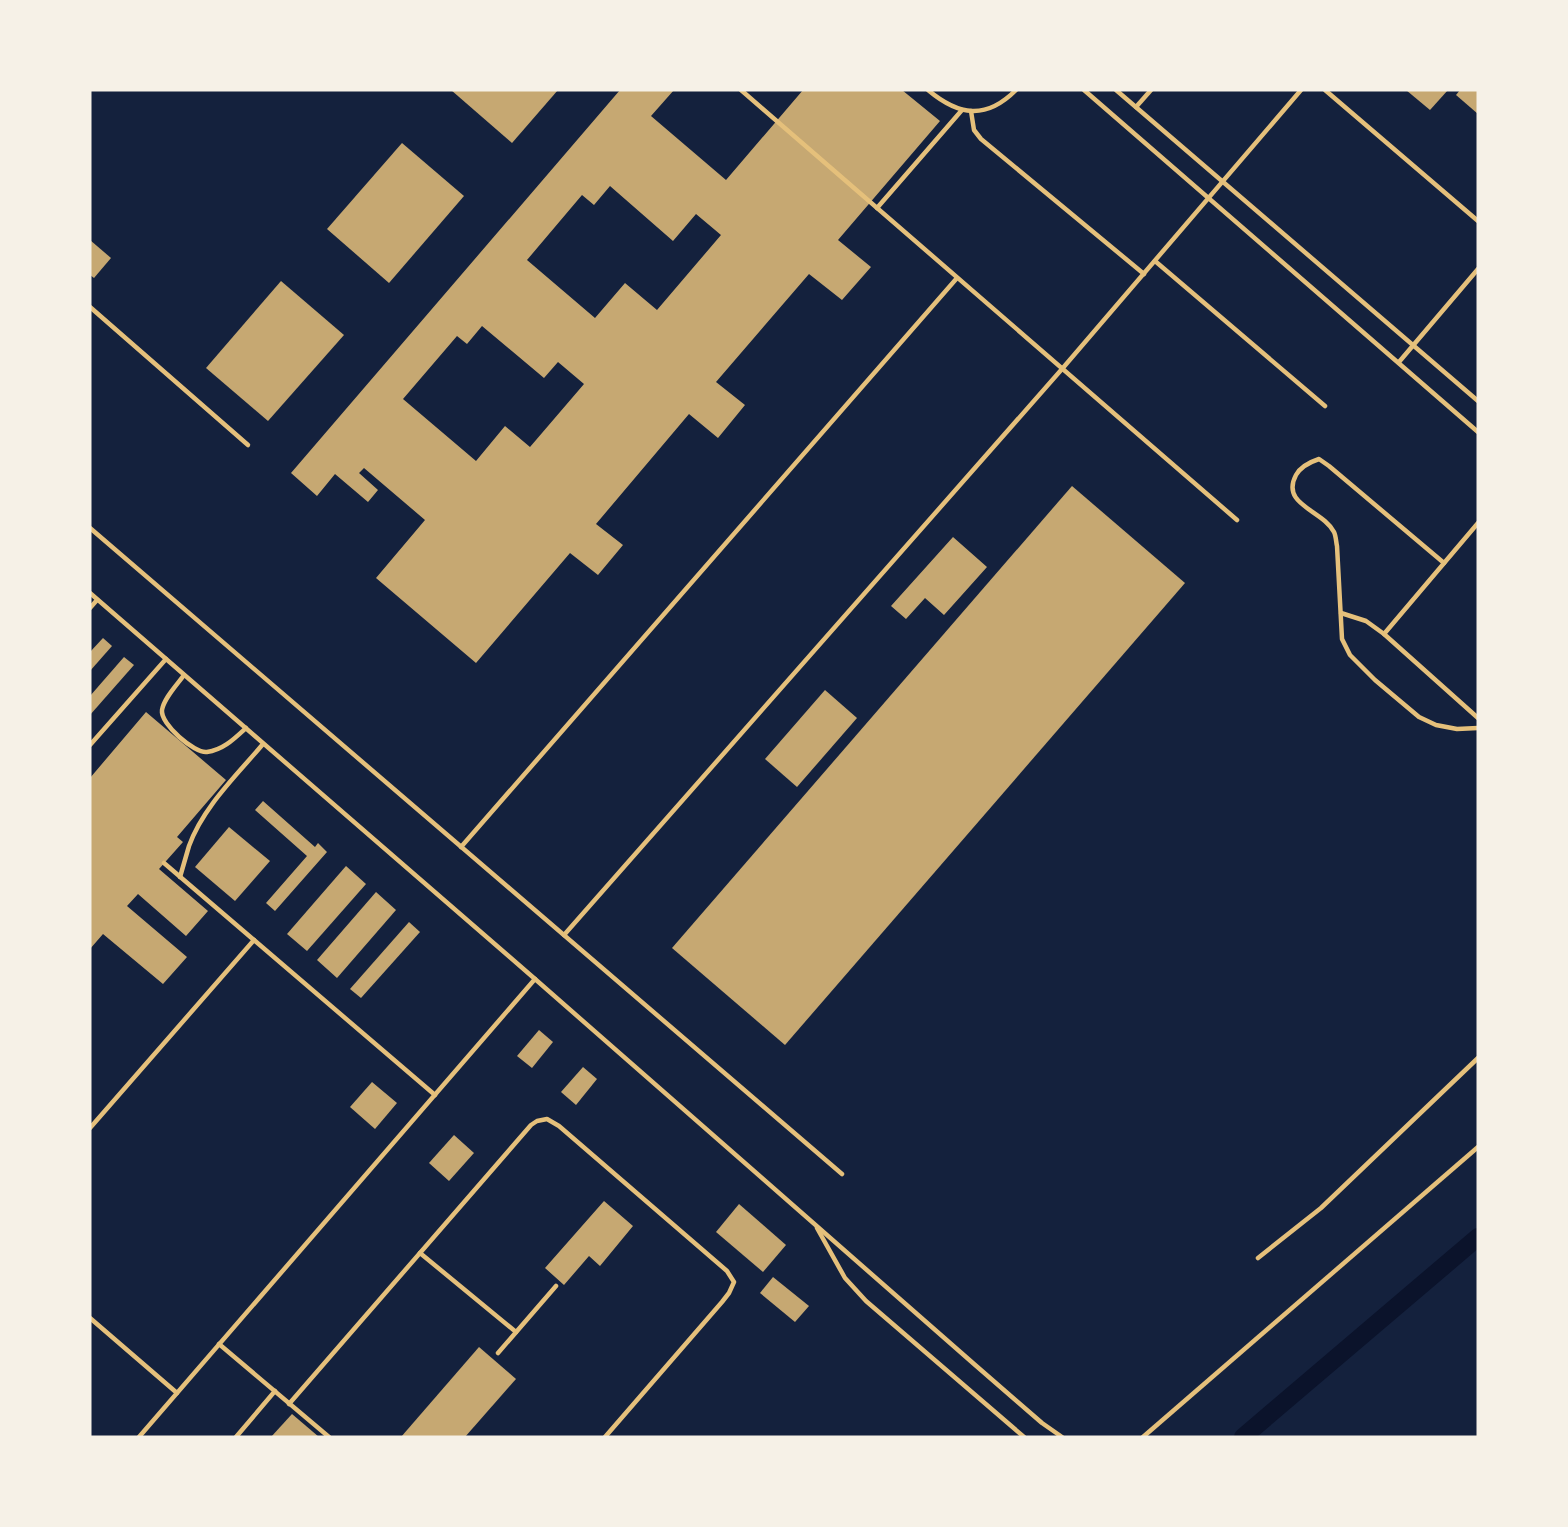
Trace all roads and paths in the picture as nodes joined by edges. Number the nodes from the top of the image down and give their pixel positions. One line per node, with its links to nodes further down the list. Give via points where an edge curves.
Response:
1 (741, 90): 14 (lane)
2 (928, 90): 10 (lane)
3 (1016, 90): 11 (lane, via 997,105)
4 (1084, 90): 13 (lane)
5 (1116, 90): 9 (lane)
6 (1151, 90): 9 (lane)
7 (1300, 90): 12 (lane)
8 (1325, 90): 15 (lane)
9 (1136, 107): 12 (lane)
10 (962, 110): 11 (lane); 14 (lane)
11 (971, 111): 18 (lane, via 974,130 981,139)
12 (1223, 182): 13 (lane); 21 (lane)
13 (1209, 198): 16 (lane); 22 (lane)
14 (877, 208): 19 (lane)
15 (1478, 221)
16 (1155, 261): 18 (lane); 25 (lane)
17 (1478, 269): 21 (lane)
18 (1144, 274): 23 (lane)
19 (957, 278): 23 (lane); 44 (lane)
20 (90, 307): 27 (lane)
21 (1413, 345): 22 (lane); 24 (lane)
22 (1399, 362): 26 (lane)
23 (1062, 369): 28 (lane); 47 (lane)
24 (1478, 401)
25 (1325, 406)
26 (1478, 432)
27 (248, 446)
28 (1237, 520)
29 (1478, 523): 31 (lane)
30 (90, 528): 44 (lane)
31 (1444, 563): 35 (lane, via 1329,466 1319,459 1309,462 1299,471 1291,490 1298,501 1334,531); 36 (lane)
32 (90, 593): 33 (lane)
33 (97, 600): 34 (lane); 37 (lane)
34 (90, 608)
35 (1341, 613): 36 (lane, via 1366,621); 41 (lane, via 1342,639 1350,655 1419,717 1457,729)
36 (1384, 634): 39 (lane)
37 (166, 659): 38 (lane); 43 (lane)
38 (184, 675): 40 (lane); 40 (lane, via 170,693 163,718 196,750 216,750)
39 (1478, 718)
40 (246, 728): 42 (lane)
41 (1478, 728)
42 (263, 744): 46 (lane, via 203,818); 49 (lane)
43 (90, 745)
44 (461, 847): 47 (lane)
45 (164, 863): 46 (lane)
46 (180, 878): 48 (lane)
47 (564, 935): 54 (lane)
48 (254, 940): 51 (lane); 52 (lane)
49 (534, 979): 51 (lane); 55 (lane)
50 (1478, 1058): 57 (lane, via 1321,1208)
51 (435, 1095): 61 (lane)
52 (90, 1128)
53 (1478, 1147): 72 (lane)
54 (842, 1174)
55 (816, 1226): 70 (lane, via 845,1278 866,1300); 71 (lane)
56 (420, 1253): 60 (lane); 65 (lane); 69 (lane, via 531,1125 547,1119 727,1270 734,1282 729,1293)
57 (1258, 1258)
58 (556, 1286): 60 (lane)
59 (90, 1318): 64 (lane)
60 (516, 1332): 62 (lane)
61 (219, 1344): 63 (lane); 64 (lane)
62 (498, 1353)
63 (275, 1391): 65 (lane); 67 (lane)
64 (177, 1393): 66 (lane)
65 (289, 1404): 68 (lane)
66 (139, 1437)
67 (236, 1437)
68 (329, 1437)
69 (605, 1437)
70 (1024, 1437)
71 (1062, 1437)
72 (1143, 1437)

